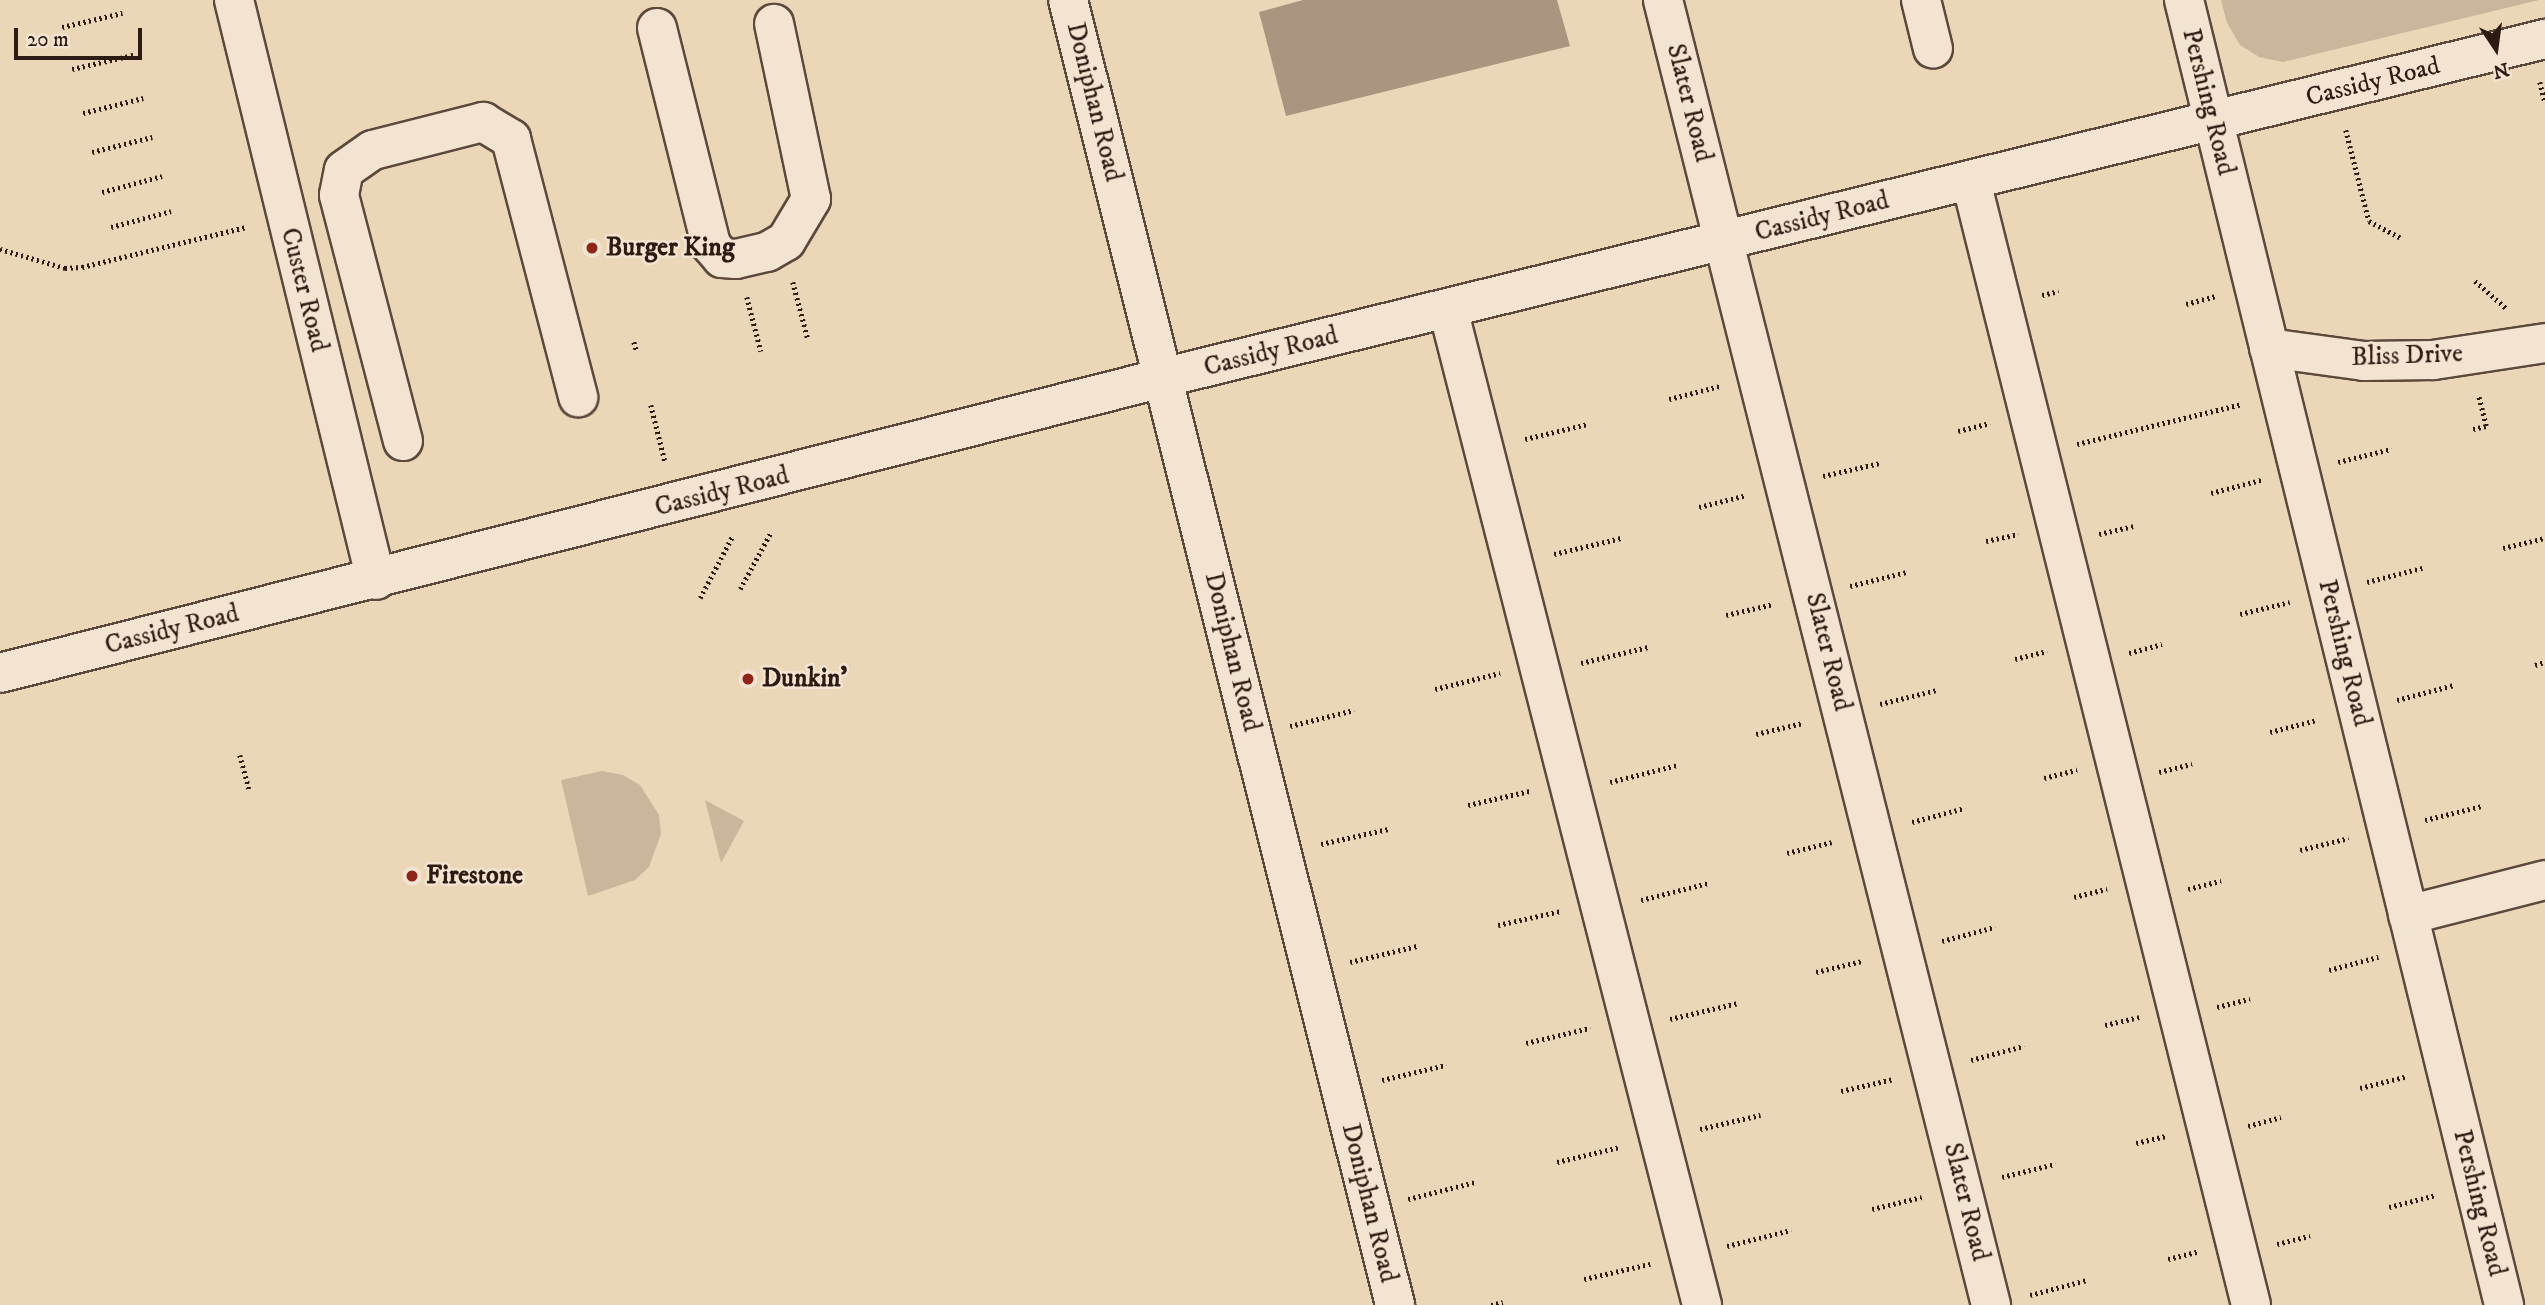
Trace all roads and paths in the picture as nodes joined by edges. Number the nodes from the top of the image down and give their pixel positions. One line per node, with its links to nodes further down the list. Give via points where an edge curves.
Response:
1 (233, 0): 55 (street, Custer Road)
2 (1068, 0): 39 (street, Doniphan Road)
3 (1663, 0): 27 (street, Slater Road)
4 (1921, 0): 11 (street)
5 (2184, 0): 17 (street, Pershing Road)
6 (122, 13): 8 (path)
7 (774, 24): 9 (street, via 811,199 786,241 767,252 736,259 722,258 711,245)
8 (62, 27)
9 (657, 28)
10 (2545, 39): 14 (street, Cassidy Road)
11 (1933, 49)
12 (133, 55): 13 (path)
13 (72, 69)
14 (2336, 91): 17 (street, Cassidy Road); 26 (path, via 2369,220)
15 (143, 98): 16 (path)
16 (83, 113)
17 (2214, 122): 21 (street, Cassidy Road); 35 (street, Pershing Road)
18 (152, 137): 19 (path)
19 (92, 152)
20 (162, 176): 22 (path)
21 (1970, 181): 27 (street, Cassidy Road); 47 (street)
22 (102, 192)
23 (171, 211): 24 (path)
24 (111, 227)
25 (246, 227): 28 (path, via 82,267 51,265)
26 (2403, 239)
27 (1724, 242): 31 (street, Cassidy Road); 38 (street, Slater Road)
28 (0, 249)
29 (790, 268): 32 (path)
30 (746, 292): 36 (path)
31 (1448, 309): 39 (street, Cassidy Road); 46 (street)
32 (808, 339)
33 (634, 342): 37 (path)
34 (2545, 342): 35 (street, Bliss Drive, via 2433,360 2364,361)
35 (2269, 348): 40 (street, Pershing Road)
36 (761, 351)
37 (637, 352)
38 (1758, 377): 42 (path); 93 (street, Slater Road)
39 (1163, 378): 48 (street, Cassidy Road); 90 (street, Doniphan Road)
40 (2280, 394): 47 (path); 77 (street, Pershing Road)
41 (578, 397): 45 (street, via 511,139 483,122 373,150 344,170 339,195)
42 (1669, 399)
43 (651, 405): 48 (path)
44 (1588, 424): 46 (path)
45 (403, 442)
46 (1483, 448): 54 (street)
47 (2039, 453): 94 (street)
48 (676, 503): 55 (street, Cassidy Road)
49 (770, 534): 56 (path)
50 (732, 537): 57 (path)
51 (1621, 538): 54 (path)
52 (2545, 538): 53 (path)
53 (2503, 548)
54 (1513, 565): 61 (street)
55 (376, 580): 62 (street, Cassidy Road)
56 (740, 589)
57 (700, 598)
58 (1648, 647): 61 (path)
59 (2545, 662): 60 (path)
60 (2535, 665)
61 (1540, 668): 63 (path); 68 (street)
62 (0, 673)
63 (1435, 689)
64 (1354, 710): 65 (path)
65 (1291, 726)
66 (240, 755): 69 (path)
67 (1677, 765): 68 (path)
68 (1570, 787): 70 (path); 75 (street)
69 (249, 789)
70 (1468, 805)
71 (1388, 829): 72 (path)
72 (1320, 844)
73 (2545, 880): 77 (street)
74 (1708, 883): 75 (path)
75 (1600, 906): 76 (path); 82 (street)
76 (1498, 925)
77 (2412, 932): 80 (path); 95 (street, Pershing Road)
78 (1417, 946): 79 (path)
79 (1350, 962)
80 (2329, 970)
81 (1738, 1003): 82 (path)
82 (1630, 1024): 83 (path); 92 (street)
83 (1526, 1044)
84 (1446, 1065): 85 (path)
85 (1380, 1080)
86 (1475, 1182): 87 (path)
87 (1407, 1200)
88 (2087, 1280): 93 (path)
89 (1503, 1302): 91 (path)
90 (1395, 1305)
91 (1491, 1305)
92 (1702, 1305)
93 (1991, 1305)
94 (2251, 1305)
95 (2504, 1305)

